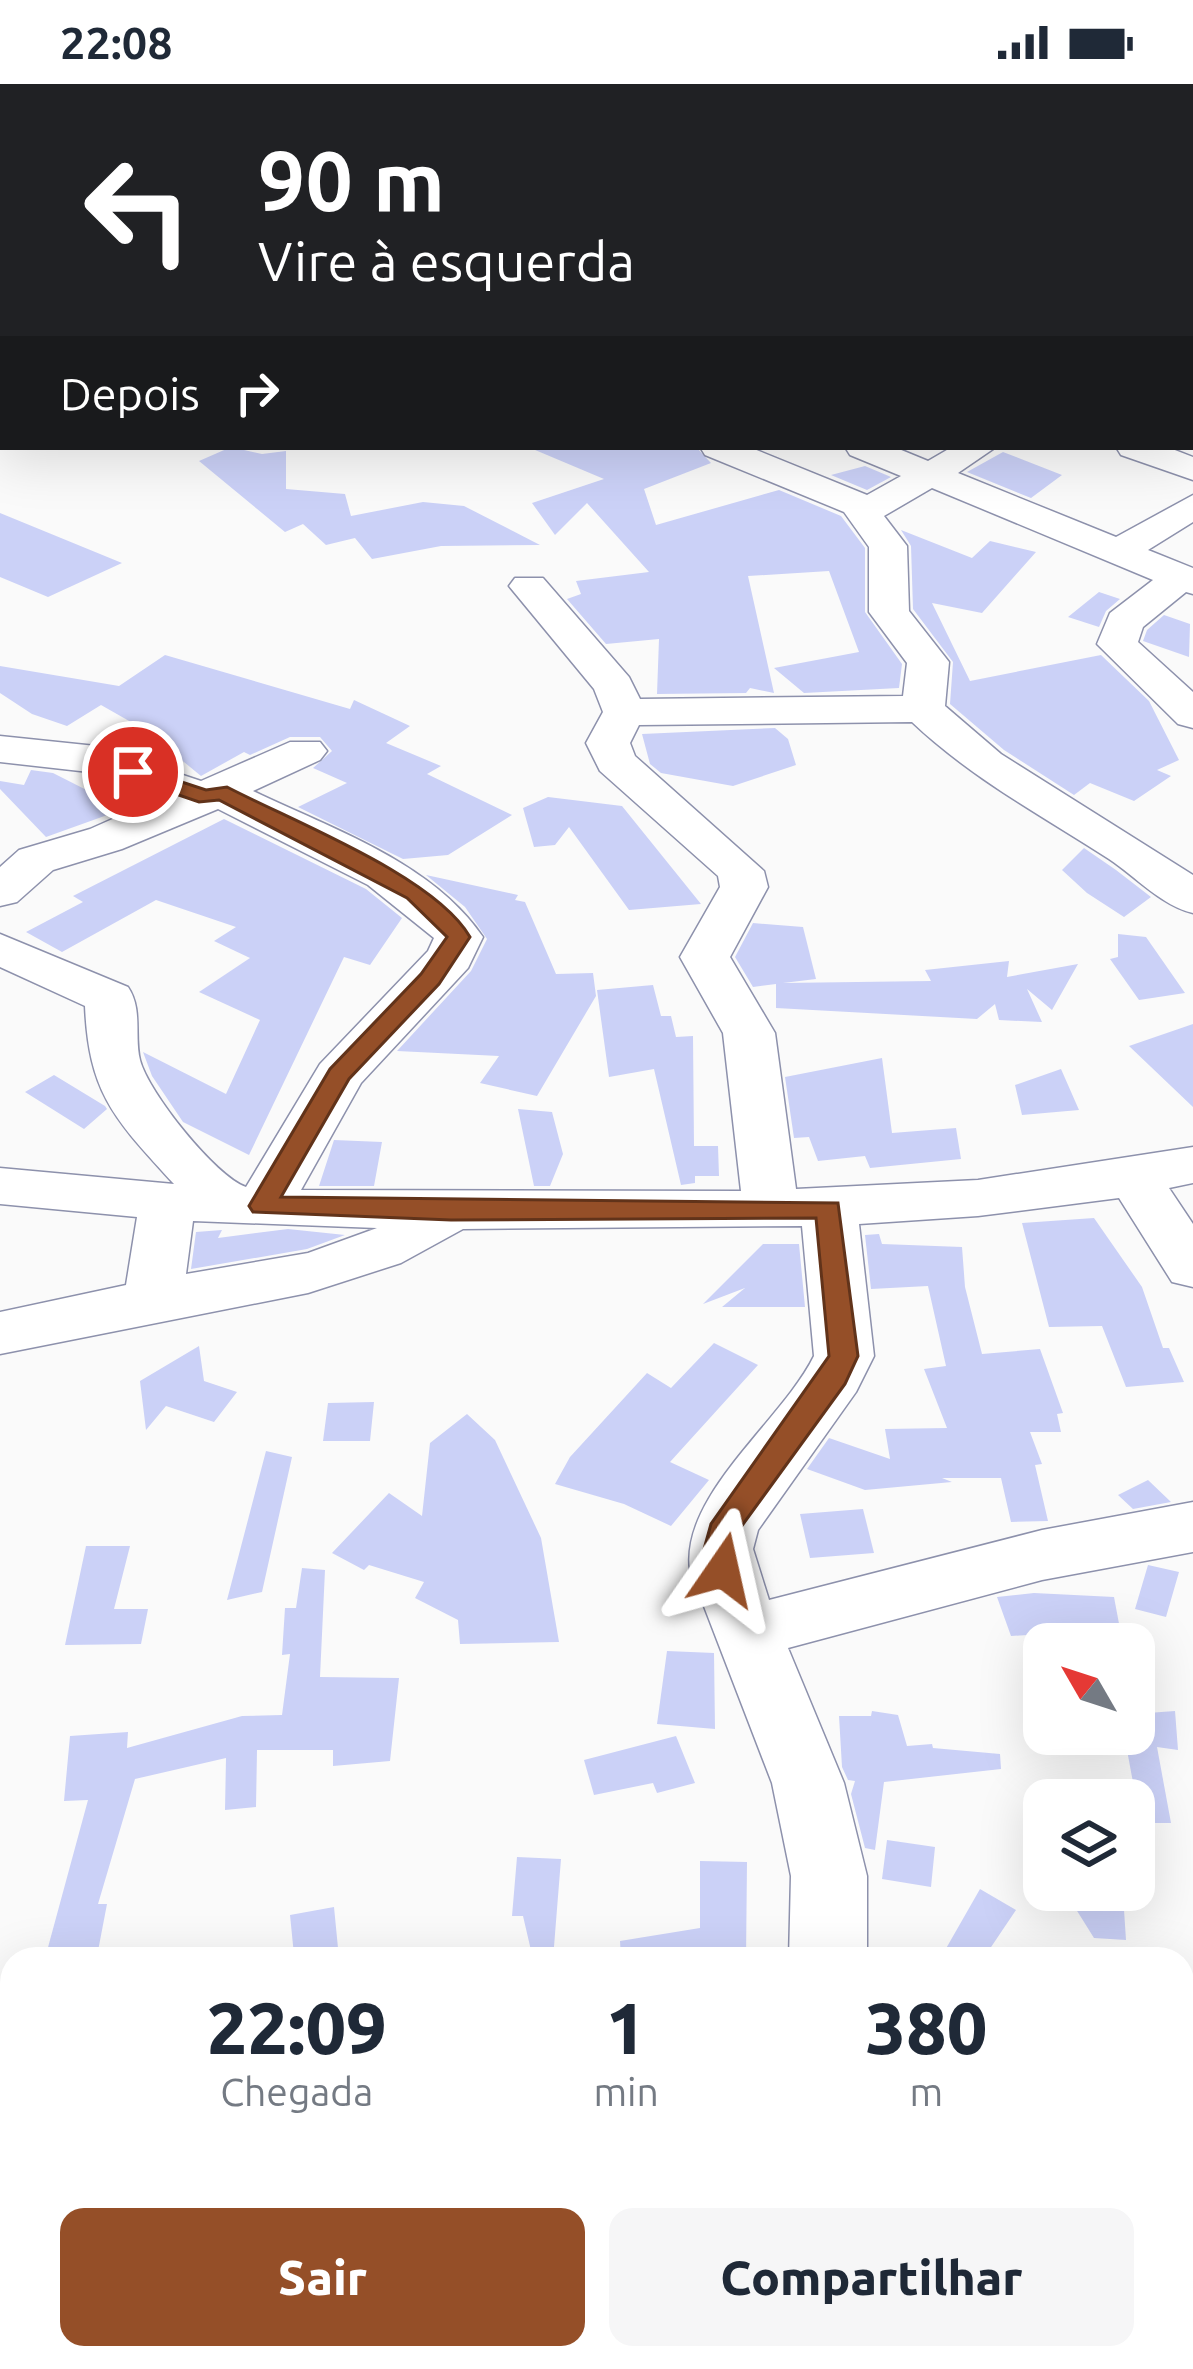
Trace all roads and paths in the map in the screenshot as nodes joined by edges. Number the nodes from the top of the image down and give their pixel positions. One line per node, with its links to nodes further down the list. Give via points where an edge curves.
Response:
1 (725, 450): 8 (street)
2 (869, 450): 6 (street)
3 (973, 450): 6 (street)
4 (1142, 450): 5 (street)
5 (1193, 469)
6 (930, 478): 8 (street); 9 (street)
7 (1193, 506): 9 (street)
8 (866, 508): 12 (street, via 866,521 888,546 889,612 928,662)
9 (1118, 552): 10 (street)
10 (1187, 579): 14 (street, via 1124,622 1117,644)
11 (530, 586): 13 (street, via 614,686)
12 (922, 709): 13 (street); 19 (street, via 1024,791)
13 (624, 712): 25 (street, via 608,743 616,762 740,871 744,887 705,957 749,1033)
14 (1193, 715)
15 (0, 749): 17 (street, via 96,759)
16 (305, 752): 17 (street)
17 (213, 795): 18 (street, via 36,860); 24 (street, via 415,893 458,937 430,979)
18 (0, 892)
19 (1193, 898)
20 (0, 949): 24 (street, via 110,998 114,1062 143,1118)
21 (1193, 1165): 22 (street)
22 (1135, 1179): 25 (street); 27 (street)
23 (0, 1186): 24 (street)
24 (218, 1204): 26 (street); 28 (street)
25 (800, 1209): 26 (street); 31 (street, via 844,1356 727,1524 720,1549)
26 (451, 1211): 28 (street, via 374,1257 303,1277)
27 (1193, 1268)
28 (153, 1299): 29 (street)
29 (0, 1333)
30 (1193, 1527): 31 (street, via 1042,1555)
31 (747, 1632): 32 (street, via 808,1783 829,1876)
32 (828, 1947)

